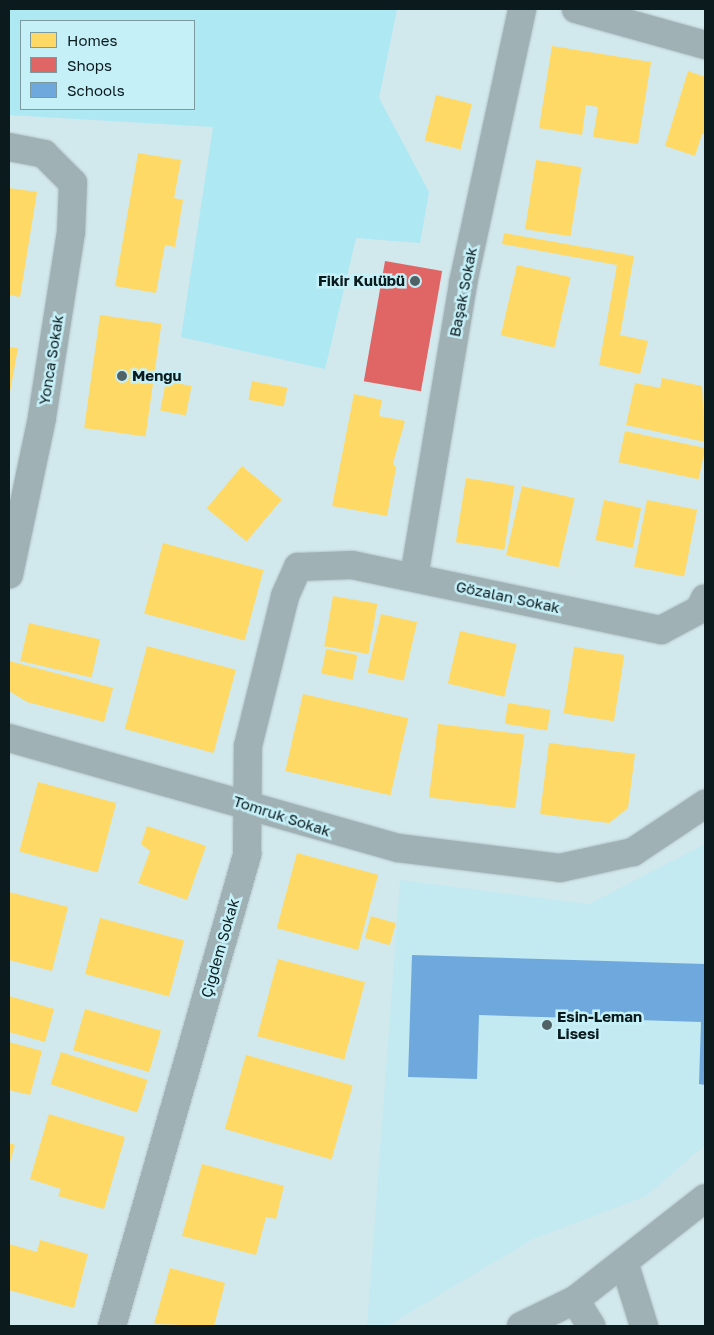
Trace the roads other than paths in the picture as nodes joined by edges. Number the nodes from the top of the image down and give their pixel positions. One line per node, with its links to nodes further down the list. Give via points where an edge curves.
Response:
1 (522, 9): 7 (street, Başak Sokak, via 463,283)
2 (576, 9): 3 (street)
3 (705, 45)
4 (9, 147): 6 (street, Yonca Sokak, via 44,154 73,184 71,232 42,418)
5 (298, 567): 7 (street, Gözalan Sokak, via 352,565); 11 (street, Çiğdem Sokak, via 285,596 248,746)
6 (9, 575)
7 (414, 577): 8 (street, Gözalan Sokak, via 661,630 699,610)
8 (705, 598)
9 (9, 738): 11 (street, Tomruk Sokak)
10 (705, 804): 11 (street, Tomruk Sokak, via 633,852 560,868 398,848)
11 (250, 805): 15 (street, Çiğdem Sokak, via 247,854)
12 (705, 1198): 13 (street)
13 (626, 1264): 14 (street); 18 (street)
14 (575, 1300): 16 (street); 17 (street)
15 (112, 1326)
16 (521, 1326)
17 (591, 1326)
18 (644, 1326)

